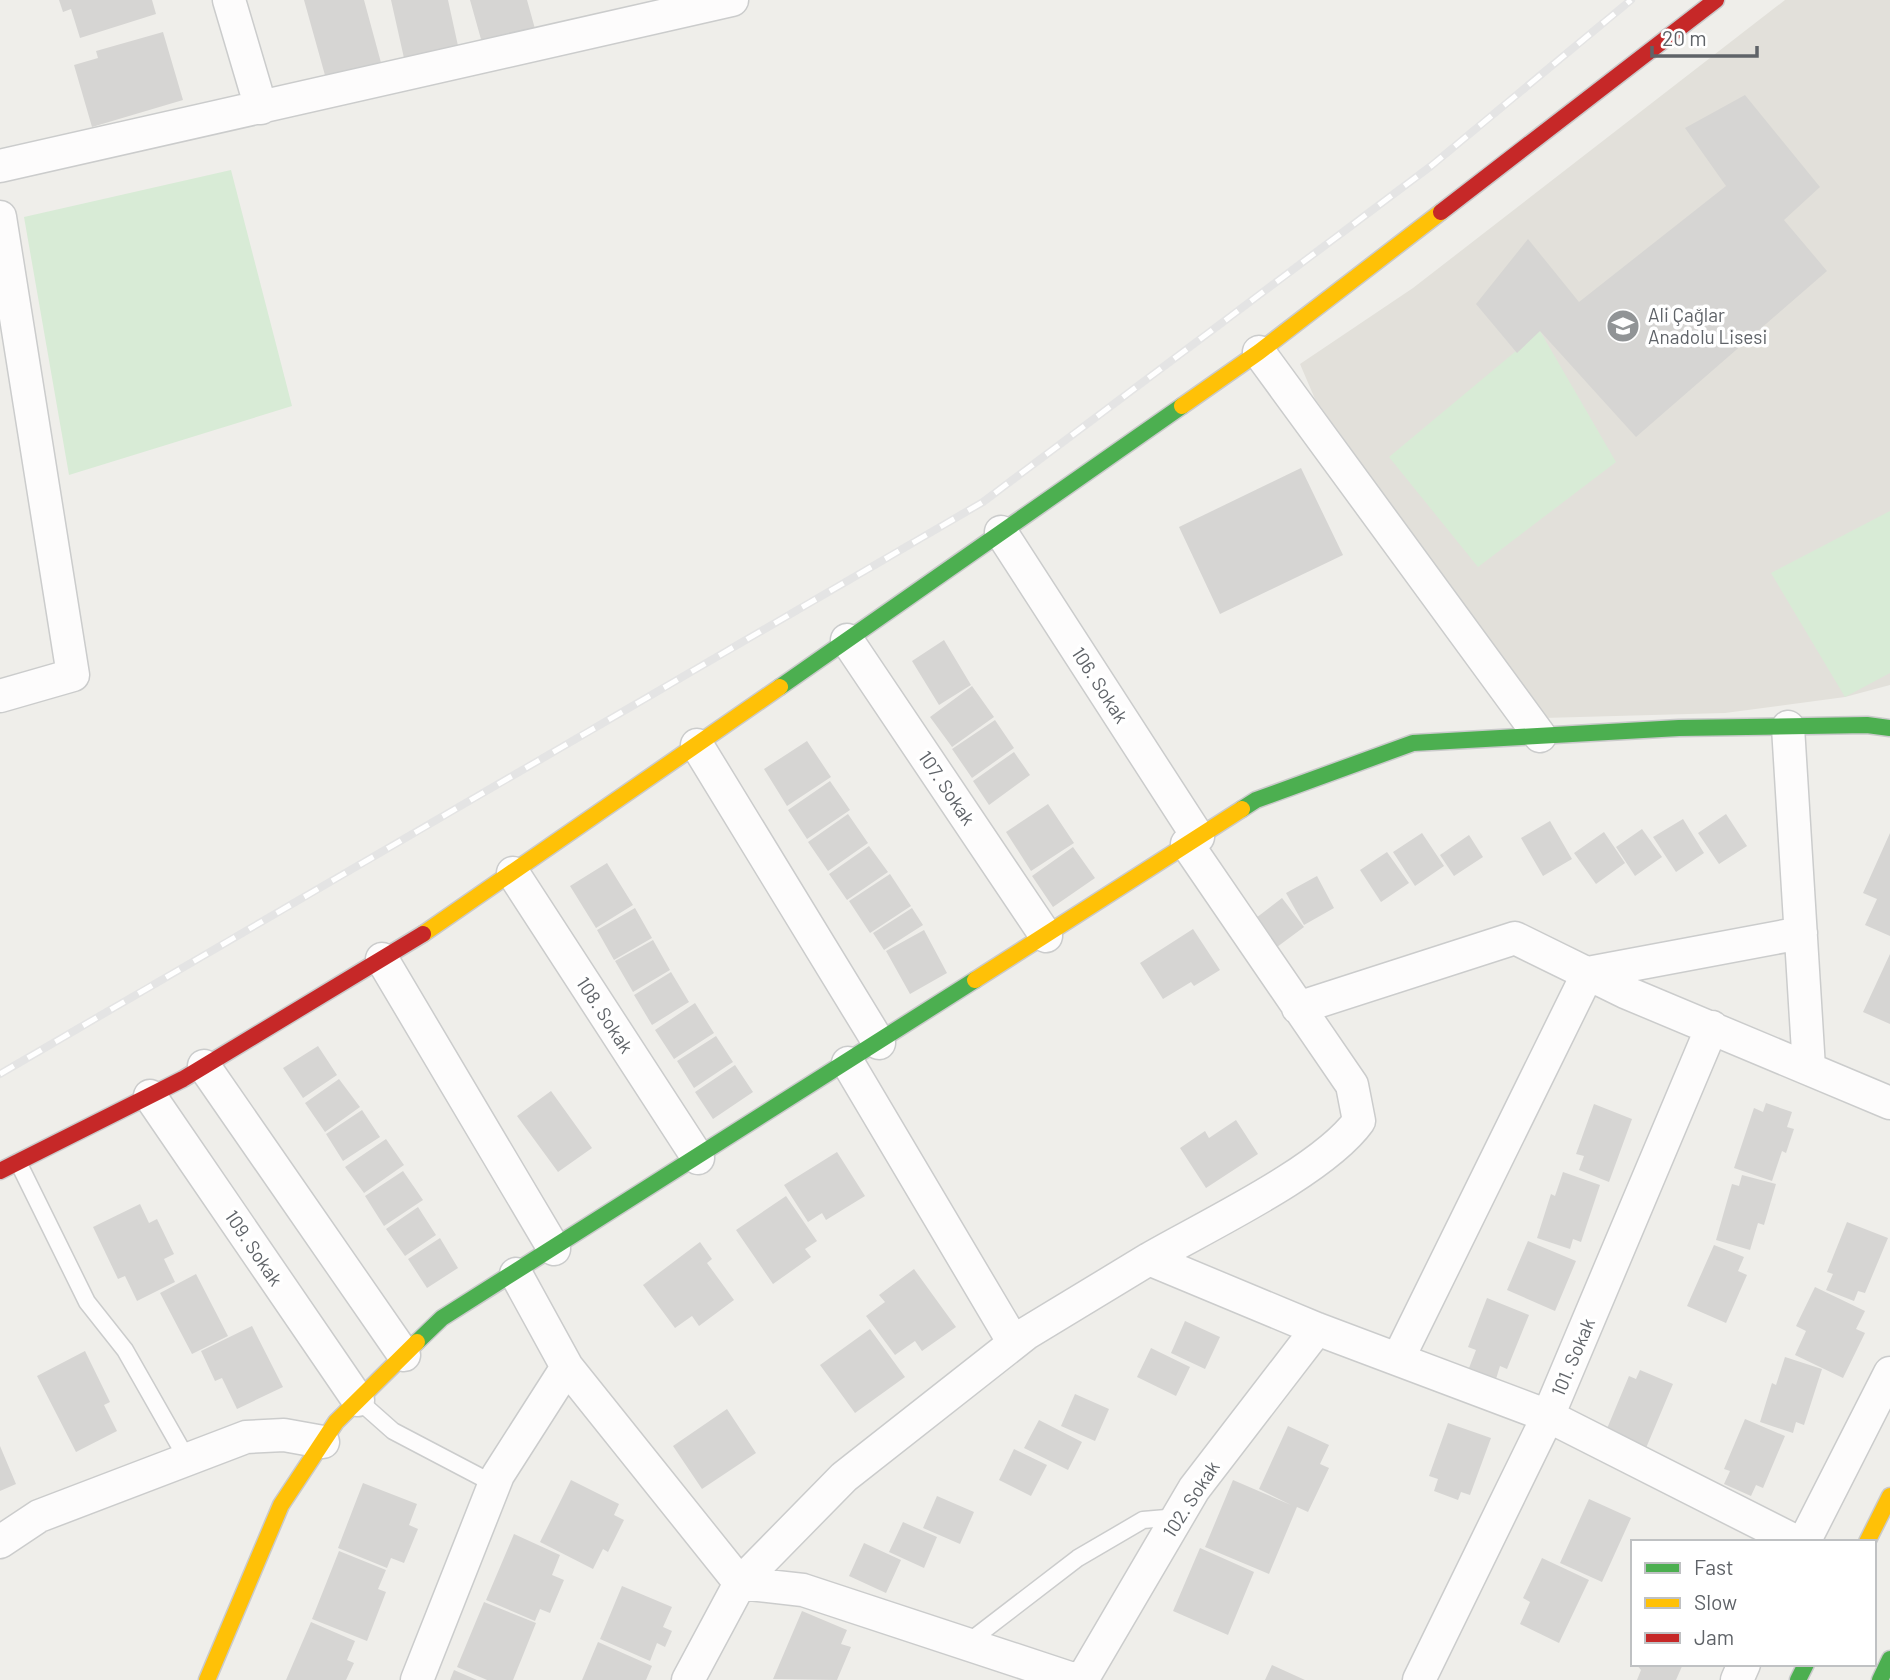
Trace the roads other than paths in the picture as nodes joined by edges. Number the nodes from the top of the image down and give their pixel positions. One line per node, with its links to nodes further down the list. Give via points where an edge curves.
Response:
1 (229, 0): 4 (street)
2 (732, 0): 4 (street)
3 (1716, 0): 7 (street)
4 (261, 108): 5 (street)
5 (0, 166)
6 (0, 217): 10 (street, via 73,676)
7 (1259, 352): 8 (street); 15 (street)
8 (1001, 533): 9 (street); 17 (street, 106. Sokak)
9 (847, 640): 16 (street); 20 (street, 107. Sokak)
10 (0, 696)
11 (1890, 707): 12 (street)
12 (1825, 726): 13 (street); 14 (street)
13 (1788, 727): 15 (street); 19 (street)
14 (1890, 728)
15 (1540, 736): 17 (street, via 1413,743 1256,800)
16 (697, 745): 18 (street); 25 (street)
17 (1193, 841): 20 (street); 23 (street, 106. Sokak)
18 (513, 873): 21 (street); 31 (street, 108. Sokak)
19 (1801, 933): 22 (street); 28 (street)
20 (1046, 936): 25 (street)
21 (382, 958): 27 (street); 34 (street)
22 (1588, 973): 23 (street, via 1515,938); 24 (street); 40 (street)
23 (1298, 1008): 35 (street, 106. Sokak, via 1352,1085 1359,1121 1346,1138 1294,1175)
24 (1712, 1027): 28 (street); 44 (street, 101. Sokak)
25 (879, 1043): 26 (street)
26 (848, 1063): 31 (street); 38 (street)
27 (204, 1066): 29 (street); 39 (street)
28 (1810, 1069): 30 (street)
29 (150, 1096): 32 (street); 43 (street, 109. Sokak)
30 (1890, 1103)
31 (698, 1158): 34 (street)
32 (18, 1162): 33 (street); 46 (lane, via 87,1302 125,1350)
33 (0, 1171)
34 (554, 1250): 36 (street)
35 (1149, 1259): 37 (street); 38 (street)
36 (516, 1274): 39 (street, via 442,1318); 41 (street)
37 (1317, 1329): 40 (street); 49 (street, 102. Sokak, via 1194,1489)
38 (1014, 1343): 54 (street, via 844,1477)
39 (404, 1355): 43 (street)
40 (1398, 1359): 44 (street)
41 (567, 1367): 47 (street); 54 (street)
42 (1890, 1373): 51 (street)
43 (358, 1400): 45 (street); 47 (lane, via 393,1431)
44 (1548, 1416): 50 (street); 63 (street, 101. Sokak)
45 (323, 1442): 46 (street, via 284,1435 246,1437); 58 (street, via 281,1505)
46 (187, 1459): 53 (street, via 39,1516)
47 (494, 1484): 59 (street)
48 (1890, 1496): 52 (street)
49 (1178, 1517): 55 (lane, via 1143,1520 1078,1558); 62 (street, 102. Sokak)
50 (1793, 1540)
51 (1805, 1540)
52 (1868, 1540)
53 (0, 1542)
54 (740, 1583): 55 (street, via 803,1590); 60 (street)
55 (966, 1644): 57 (street)
56 (1890, 1659): 64 (street)
57 (1025, 1672): 61 (street)
58 (207, 1680)
59 (417, 1680)
60 (688, 1680)
61 (1076, 1680)
62 (1083, 1680)
63 (1419, 1680)
64 (1880, 1680)

